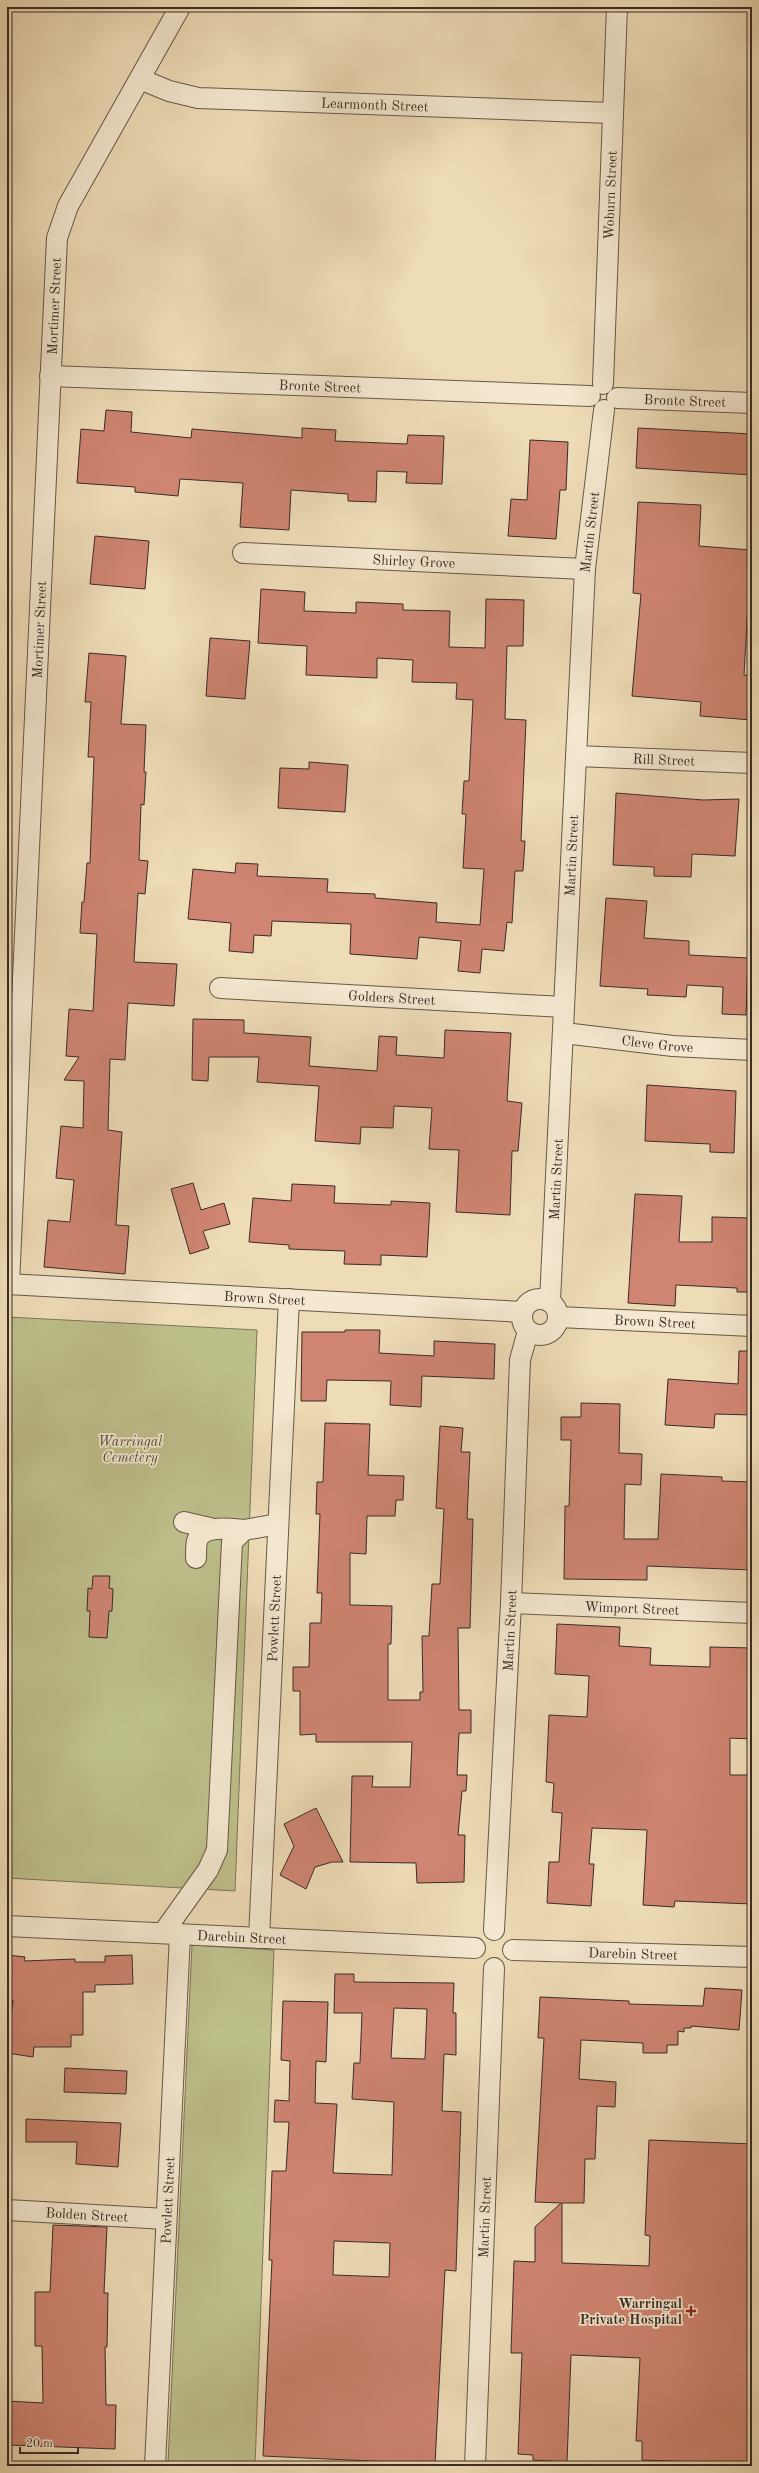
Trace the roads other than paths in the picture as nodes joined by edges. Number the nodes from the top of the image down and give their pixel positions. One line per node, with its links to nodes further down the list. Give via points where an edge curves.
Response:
1 (180, 7): 3 (street, Mortimer Street)
2 (617, 7): 4 (street, Woburn Street)
3 (140, 79): 4 (street, Learmonth Street, via 169,91 198,98); 5 (street, Mortimer Street, via 68,206 61,223 55,253)
4 (612, 112): 6 (street, Woburn Street)
5 (50, 376): 6 (street, Bronte Street); 17 (street, Mortimer Street, via 48,470)
6 (597, 390): 8 (street, via 615,390)
7 (752, 403): 8 (street, Bronte Street)
8 (610, 404): 10 (street, Martin Street)
9 (243, 553): 10 (street, Shirley Grove)
10 (585, 569): 11 (street, Martin Street)
11 (576, 756): 12 (street, Rill Street); 14 (street, Martin Street)
12 (752, 763)
13 (220, 988): 14 (street, Golders Street)
14 (564, 1007): 15 (street, Martin Street)
15 (564, 1033): 16 (street, Cleve Grove, via 672,1046); 19 (street, Martin Street)
16 (752, 1050)
17 (8, 1284): 18 (street, Brown Street)
18 (289, 1299): 20 (street, Brown Street); 24 (street, Powlett Street)
19 (554, 1309): 20 (street, via 544,1299 533,1300); 21 (street, Brown Street); 22 (street, via 554,1328 539,1335)
20 (522, 1312): 22 (street, via 522,1322)
21 (752, 1326)
22 (528, 1331): 28 (street, Martin Street, via 520,1360)
23 (184, 1522): 25 (street)
24 (278, 1524): 26 (street); 33 (street, Powlett Street)
25 (214, 1529): 26 (street); 27 (street, via 204,1533 197,1540)
26 (244, 1530): 32 (street, via 232,1542 217,1850)
27 (196, 1558)
28 (511, 1603): 29 (street, Wimport Street); 31 (street, Martin Street)
29 (752, 1612)
30 (7, 1926): 32 (street, Darebin Street)
31 (494, 1930): 34 (street, via 488,1930 479,1937); 35 (street, via 500,1930 511,1938)
32 (171, 1934): 33 (street, Darebin Street); 39 (street, Powlett Street)
33 (259, 1938): 34 (street, Darebin Street)
34 (476, 1948): 37 (street, via 475,1954 482,1965)
35 (513, 1950): 36 (street, Darebin Street); 37 (street, via 513,1956 506,1966)
36 (752, 1956)
37 (494, 1968): 41 (street, Martin Street)
38 (7, 2210): 39 (street, Bolden Street)
39 (166, 2219): 40 (street, Powlett Street)
40 (155, 2466)
41 (475, 2466)

